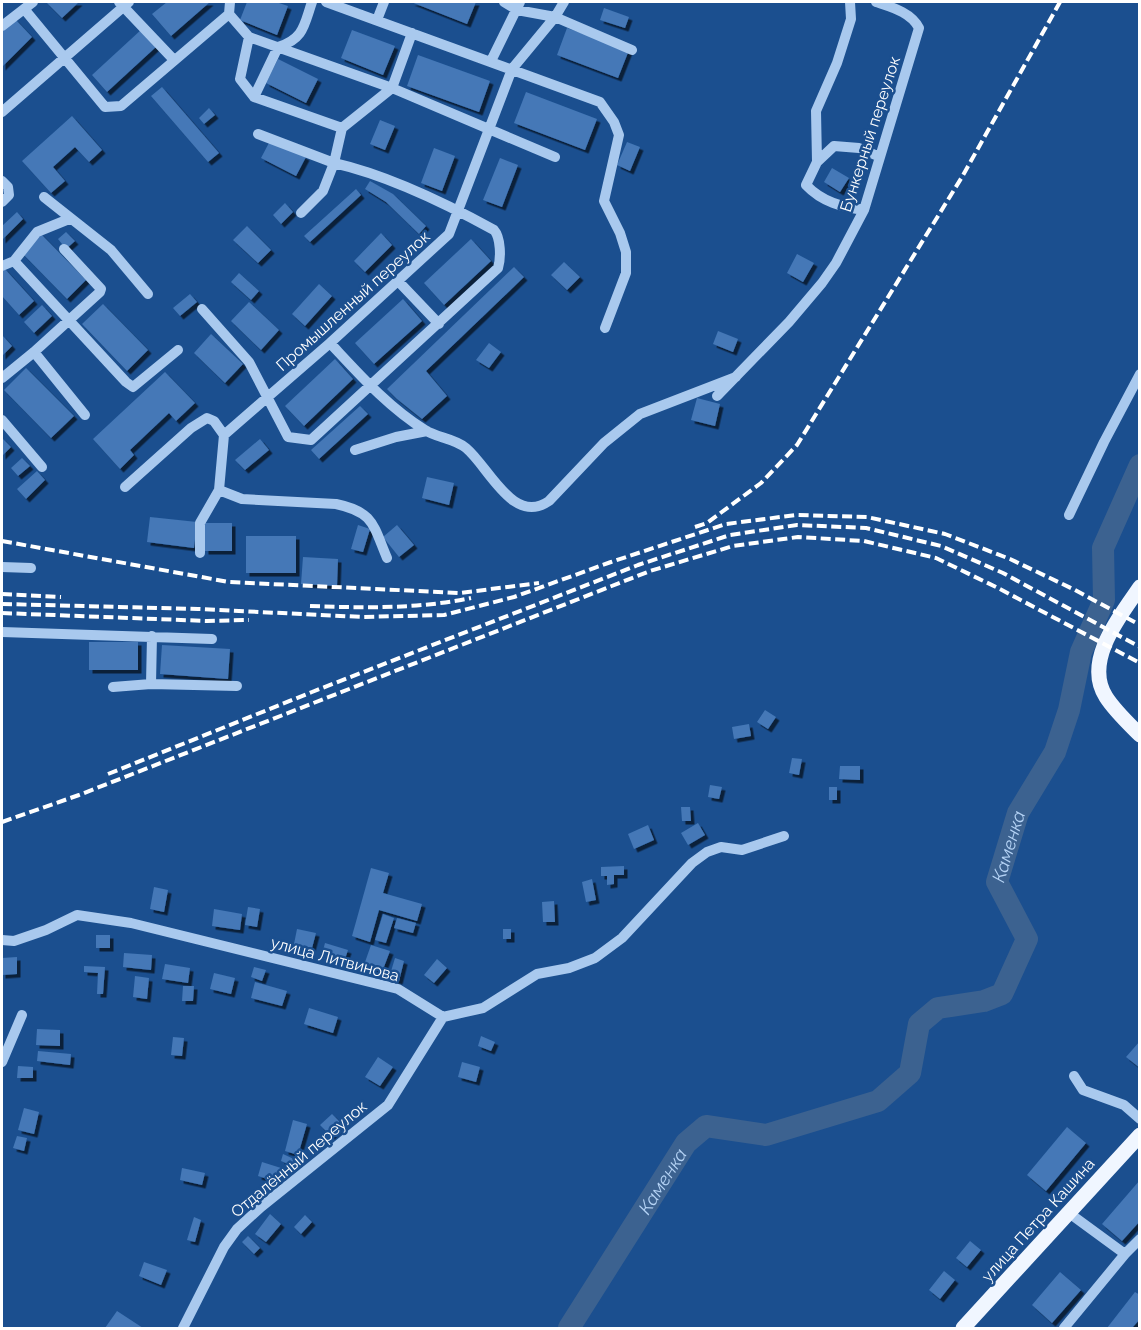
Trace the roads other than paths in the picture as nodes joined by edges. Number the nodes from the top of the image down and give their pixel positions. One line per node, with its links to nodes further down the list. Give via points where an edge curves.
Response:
1 (230, 2): 12 (street)
2 (312, 2): 18 (street, via 299,36)
3 (326, 2): 14 (street)
4 (384, 2): 14 (street)
5 (504, 2): 11 (street)
6 (564, 2): 13 (street, Промышленный переулок)
7 (850, 2): 32 (street, via 851,19 816,111)
8 (876, 2): 31 (street, Бункерный переулок, via 902,12 916,21 919,28)
9 (123, 3): 20 (street); 21 (street)
10 (29, 6): 15 (street); 20 (street)
11 (519, 6): 13 (street); 22 (street)
12 (229, 14): 17 (street); 21 (street)
13 (555, 17): 19 (street); 23 (street, Промышленный переулок)
14 (377, 20): 16 (street)
15 (2, 26)
16 (412, 33): 22 (street); 24 (street)
17 (249, 37): 18 (street); 25 (street, via 240,79)
18 (278, 47): 24 (street); 25 (street)
19 (632, 50)
20 (63, 58): 21 (street, via 105,107 121,106); 26 (street)
21 (174, 60)
22 (491, 61): 23 (street)
23 (512, 69): 28 (street, Промышленный переулок); 49 (street, via 600,102 617,128 619,135 604,201 626,252 626,273)
24 (392, 88): 27 (street); 28 (street)
25 (254, 97): 27 (street)
26 (3, 107)
27 (342, 128): 33 (street)
28 (490, 128): 30 (street); 37 (street, Промышленный переулок)
29 (258, 134): 33 (street)
30 (555, 157)
31 (880, 157): 32 (street, via 859,148 834,146); 38 (street, Бункерный переулок)
32 (817, 162): 38 (street, via 806,185 839,206)
33 (334, 163): 37 (street, via 362,170); 39 (street, via 322,191)
34 (2, 181): 36 (street, via 9,195)
35 (44, 197): 40 (street)
36 (2, 202)
37 (458, 210): 44 (street, Промышленный переулок, via 448,234); 48 (street, via 494,230 500,263)
38 (864, 210): 54 (street, Бункерный переулок, via 822,283)
39 (301, 213)
40 (69, 219): 42 (street, via 37,232); 45 (street, via 111,250)
41 (64, 249): 47 (street, via 100,289)
42 (14, 261): 43 (street); 47 (street)
43 (2, 266)
44 (398, 281): 48 (street); 50 (street, Промышленный переулок)
45 (148, 294)
46 (202, 309): 58 (street, via 249,362)
47 (69, 319): 51 (street, via 133,387); 52 (street)
48 (439, 324): 56 (street)
49 (605, 328)
50 (330, 343): 56 (street); 58 (street, Промышленный переулок)
51 (178, 350)
52 (34, 352): 55 (street); 59 (street)
53 (1140, 374): 67 (street)
54 (736, 377): 57 (street, Бункерный переулок); 61 (street, via 640,414 604,443 543,506 530,508 518,504 467,448)
55 (2, 378)
56 (371, 386): 58 (street, via 312,440 288,437); 61 (street)
57 (717, 396)
58 (269, 398): 62 (street, Промышленный переулок)
59 (85, 415)
60 (2, 420): 64 (street)
61 (427, 432): 63 (street)
62 (224, 435): 65 (street, via 207,418); 66 (street)
63 (355, 450)
64 (42, 467)
65 (124, 487)
66 (219, 490): 68 (street, via 200,524); 69 (street, via 242,499 351,508 371,519)
67 (1069, 515)
68 (200, 553)
69 (387, 558)
70 (2, 567): 71 (street)
71 (32, 568)
72 (1140, 587): 79 (main road, via 1108,632 1100,667 1105,695)
73 (2, 632): 74 (street)
74 (152, 636): 75 (street); 76 (street)
75 (213, 639)
76 (150, 684): 77 (street); 78 (street)
77 (237, 686)
78 (112, 687)
79 (1140, 735)
80 (784, 836): 83 (street, via 742,850 721,847 707,852 622,938 595,958 537,974 483,1008)
81 (2, 940): 83 (street, улица Литвинова, via 46,930 77,915 131,923 398,989)
82 (22, 1015): 84 (street)
83 (443, 1017): 91 (street, Отдалённый переулок, via 388,1105 237,1229)
84 (2, 1062)
85 (1074, 1076): 86 (street, via 1083,1090 1124,1105)
86 (1140, 1119)
87 (1140, 1135): 88 (main road, улица Петра Кашина)
88 (1069, 1213): 90 (street); 92 (main road, улица Петра Кашина)
89 (1140, 1239): 90 (street)
90 (1125, 1254): 93 (street)
91 (183, 1329)
92 (963, 1329)
93 (1064, 1329)

